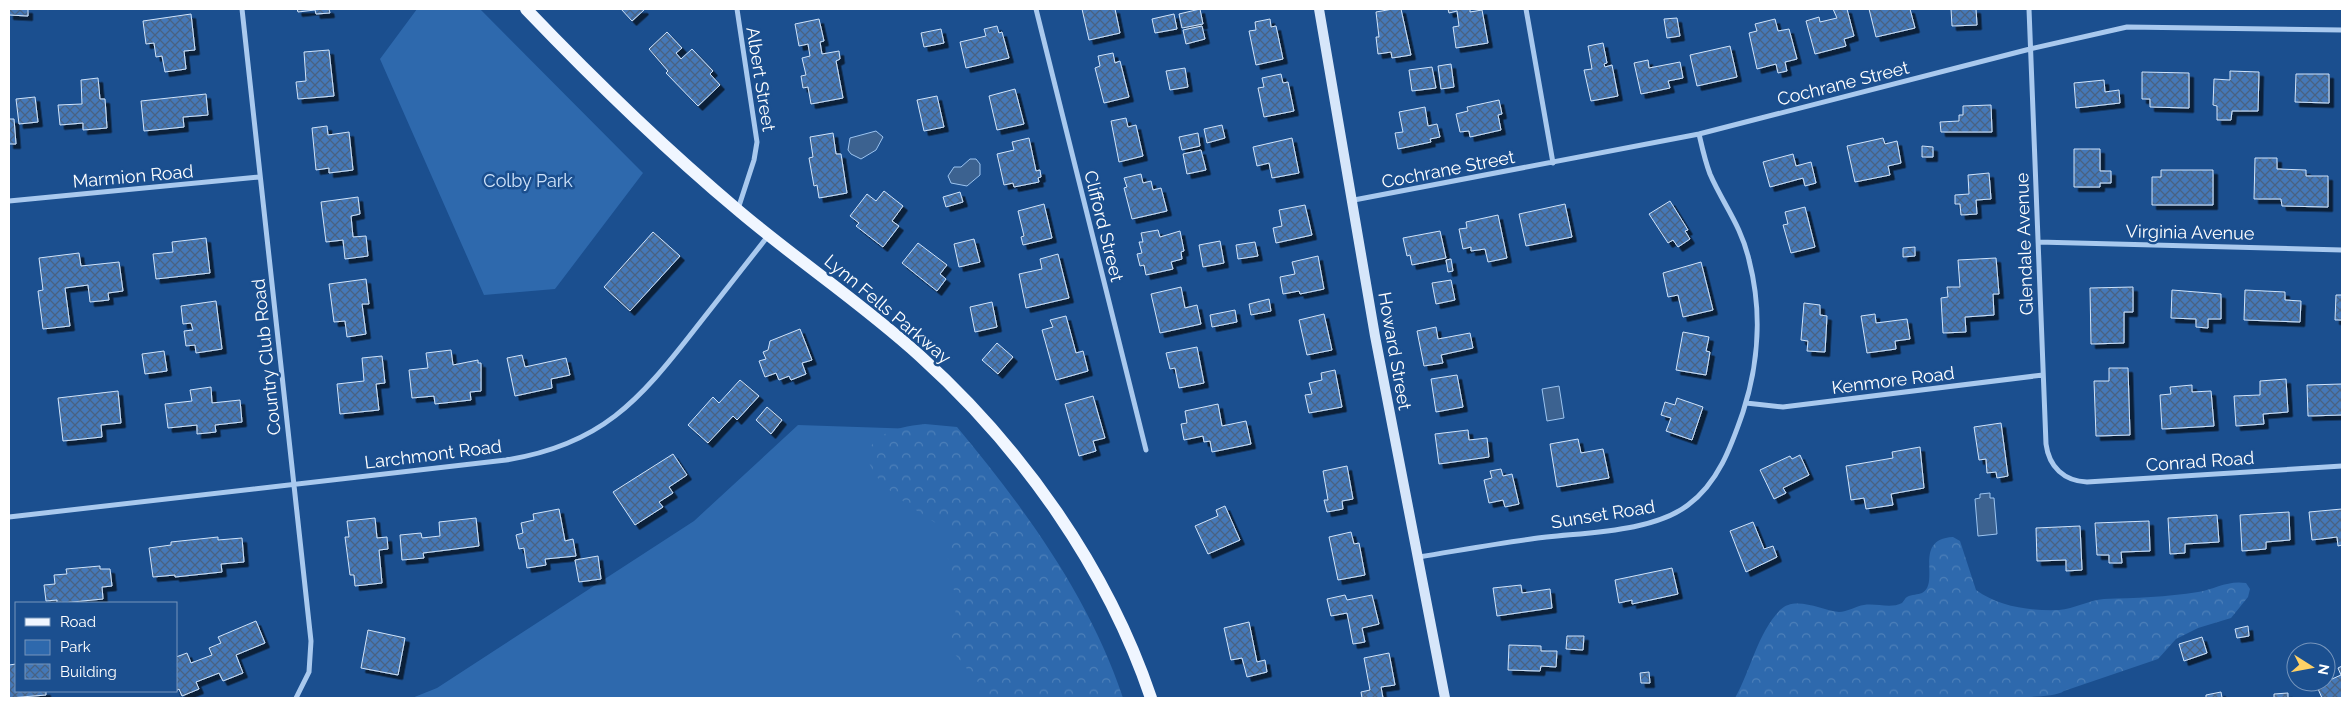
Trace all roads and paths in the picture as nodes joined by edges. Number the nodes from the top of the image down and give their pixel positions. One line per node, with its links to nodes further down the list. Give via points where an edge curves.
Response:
1 (242, 9): 12 (street, Country Club Road)
2 (526, 9): 15 (main road, Lynn Fells Parkway, via 620,105)
3 (737, 9): 15 (street, Albert Street, via 757,142)
4 (1036, 9): 21 (street, Clifford Street)
5 (1319, 9): 13 (street, Howard Street)
6 (1526, 9): 11 (street)
7 (2029, 9): 9 (street, Glendale Avenue)
8 (2342, 30): 9 (street, Cochrane Street, via 2135,26)
9 (2030, 49): 10 (street, Cochrane Street); 17 (street, Glendale Avenue)
10 (1699, 134): 11 (street, Cochrane Street); 20 (street, Sunset Road, via 1710,174 1737,223 1754,282 1756,355)
11 (1553, 163): 13 (street, Cochrane Street)
12 (260, 177): 14 (street, Marmion Road); 24 (street, Country Club Road)
13 (1354, 200): 26 (street, Howard Street, via 1375,336)
14 (9, 201)
15 (738, 210): 16 (main road, Lynn Fells Parkway)
16 (768, 235): 24 (street, Larchmont Road, via 648,388 622,412 592,432 559,448 524,457); 28 (main road, Lynn Fells Parkway, via 919,355 1002,441 1051,505 1098,581 1131,647)
17 (2038, 242): 18 (street, Virginia Avenue); 19 (street, Glendale Avenue)
18 (2342, 250)
19 (2043, 375): 20 (street, Kenmore Road, via 1783,408); 23 (street, Glendale Avenue, via 2047,451)
20 (1746, 403): 26 (street, Sunset Road, via 1727,455 1710,484 1692,503 1669,517 1639,526)
21 (1146, 450)
22 (2342, 466): 23 (street, Conrad Road, via 2087,482)
23 (2061, 474)
24 (294, 484): 25 (street, Larchmont Road); 27 (street, Country Club Road, via 312,652 307,677)
25 (9, 517)
26 (1419, 557): 29 (street, Howard Street)
27 (296, 698)
28 (1151, 698)
29 (1444, 698)

